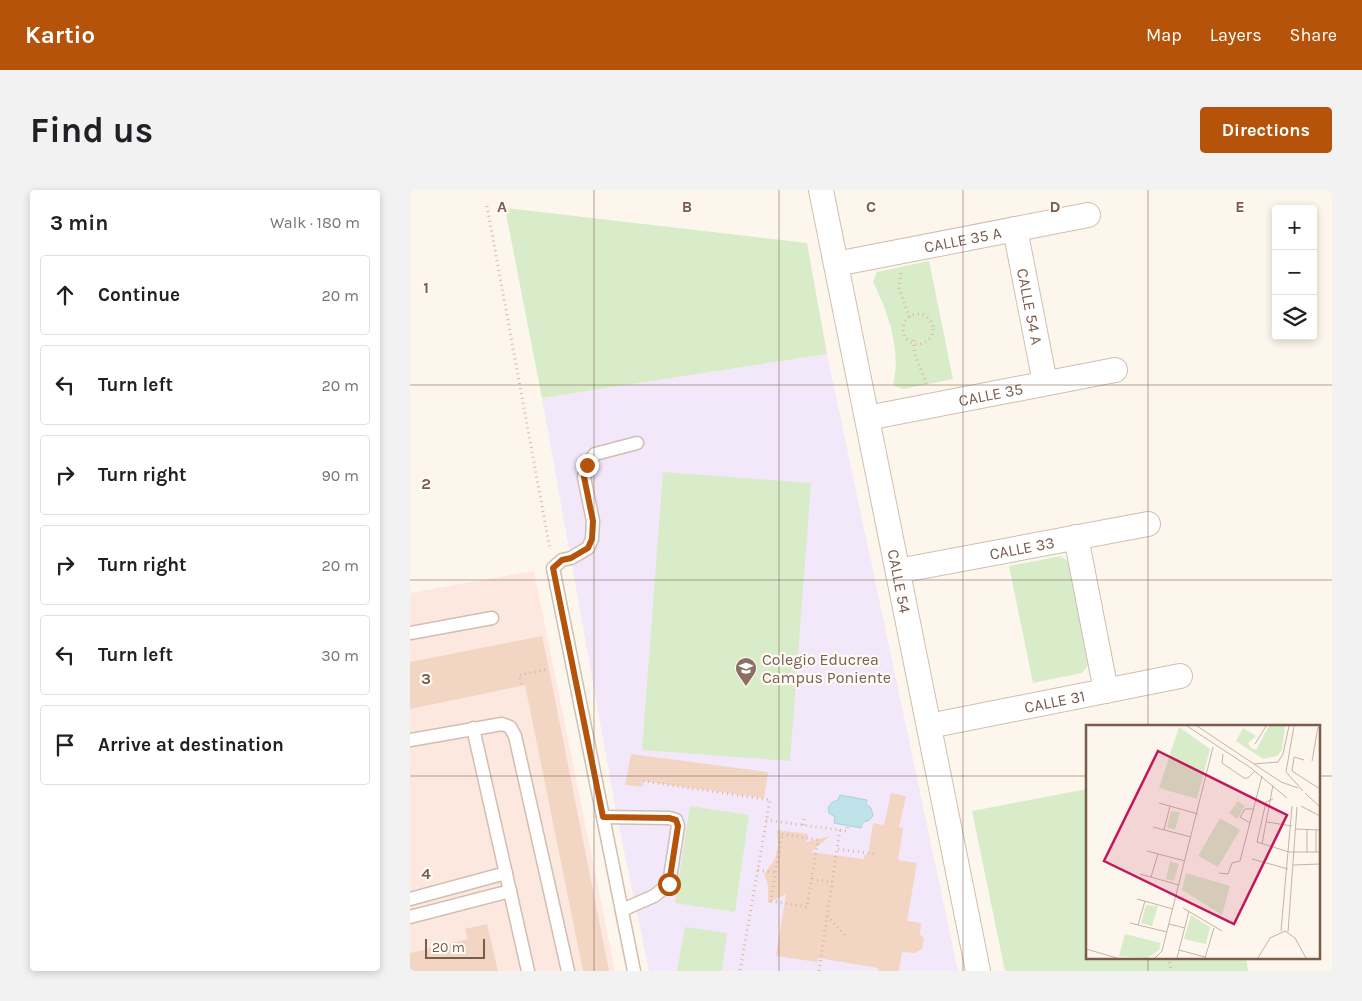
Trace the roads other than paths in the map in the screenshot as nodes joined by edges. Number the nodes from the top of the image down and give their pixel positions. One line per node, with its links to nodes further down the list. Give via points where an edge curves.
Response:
1 (821, 190): 4 (street, CALLE 54)
2 (1088, 215): 3 (street, CALLE 35 A)
3 (1015, 229): 4 (street, CALLE 35 A); 6 (street, CALLE 54 A)
4 (836, 264): 7 (street, CALLE 54)
5 (1115, 370): 6 (street, CALLE 35)
6 (1046, 383): 7 (street, CALLE 35)
7 (867, 418): 11 (street, CALLE 54)
8 (637, 443): 19 (lane, via 595,454 587,465 584,477 593,521 592,539 588,548 553,568)
9 (1148, 524): 10 (street, CALLE 33)
10 (1076, 537): 11 (street, CALLE 33); 15 (street)
11 (898, 571): 16 (street, CALLE 54)
12 (492, 618): 13 (lane)
13 (410, 633)
14 (1180, 676): 15 (street, CALLE 31)
15 (1106, 691): 16 (street, CALLE 31)
16 (928, 726): 28 (street, CALLE 54)
17 (473, 728): 18 (lane); 20 (lane); 26 (lane, via 502,724 510,727 515,736)
18 (410, 740)
19 (603, 817): 23 (lane); 23 (lane, via 669,818 676,820 678,826 669,884 654,896)
20 (506, 873): 21 (lane); 22 (lane)
21 (510, 891): 24 (lane); 25 (lane)
22 (410, 899)
23 (622, 910): 27 (lane)
24 (410, 917)
25 (528, 971)
26 (568, 971)
27 (634, 971)
28 (978, 971)

